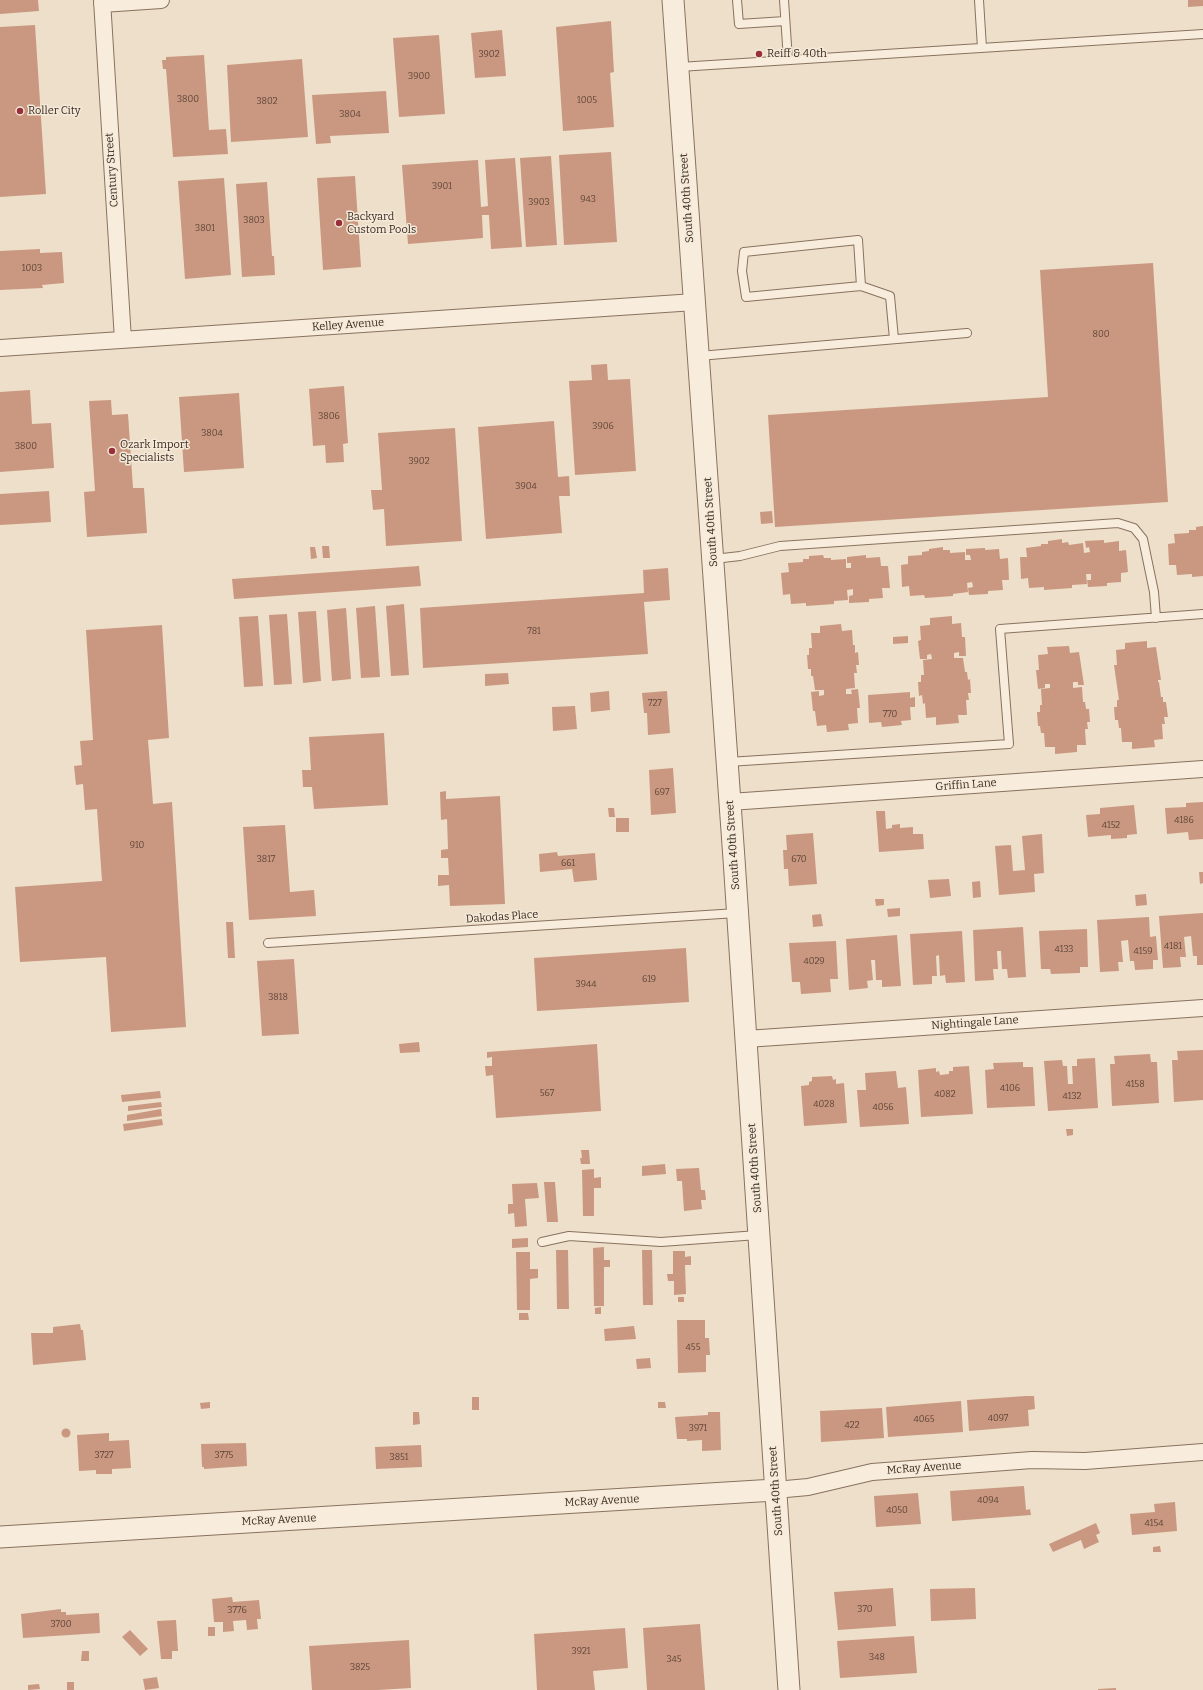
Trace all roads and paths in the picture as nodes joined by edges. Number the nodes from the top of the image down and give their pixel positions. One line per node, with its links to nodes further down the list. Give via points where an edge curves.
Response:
1 (161, 0): 6 (street)
2 (673, 0): 11 (street, South 40th Street)
3 (737, 0): 7 (lane, via 739,24)
4 (784, 0): 7 (lane)
5 (980, 0): 9 (lane)
6 (102, 2): 16 (street, Century Street)
7 (785, 21): 10 (lane)
8 (1203, 34): 9 (lane)
9 (982, 48): 10 (lane)
10 (788, 60): 11 (lane)
11 (678, 67): 13 (street, South 40th Street)
12 (861, 286): 12 (lane, via 858,240 744,252 742,271 746,297); 15 (lane, via 890,296)
13 (695, 302): 16 (street, Kelley Avenue); 18 (street, South 40th Street)
14 (967, 333): 15 (lane)
15 (894, 339): 18 (lane)
16 (123, 340): 17 (street, Kelley Avenue)
17 (0, 348)
18 (699, 356): 19 (street, South 40th Street)
19 (713, 559): 21 (lane, via 740,556 780,546 1118,523 1134,528 1143,539 1154,592); 22 (street, South 40th Street)
20 (1203, 614): 21 (lane)
21 (1156, 618): 22 (lane, via 1000,629 1009,744)
22 (727, 762): 24 (street, South 40th Street)
23 (1203, 769): 24 (street, Griffin Lane)
24 (730, 802): 25 (street, South 40th Street)
25 (738, 913): 26 (lane, Dakodas Place); 28 (street, South 40th Street)
26 (268, 943)
27 (1203, 1008): 28 (street, Nightingale Lane)
28 (746, 1039): 29 (street, South 40th Street)
29 (759, 1235): 30 (lane, via 661,1242 569,1236); 32 (street, South 40th Street)
30 (542, 1242)
31 (1203, 1452): 32 (street, McRay Avenue, via 1085,1461 1032,1460 872,1472 808,1487)
32 (775, 1490): 33 (street, McRay Avenue); 34 (street, South 40th Street)
33 (0, 1537)
34 (789, 1690)

